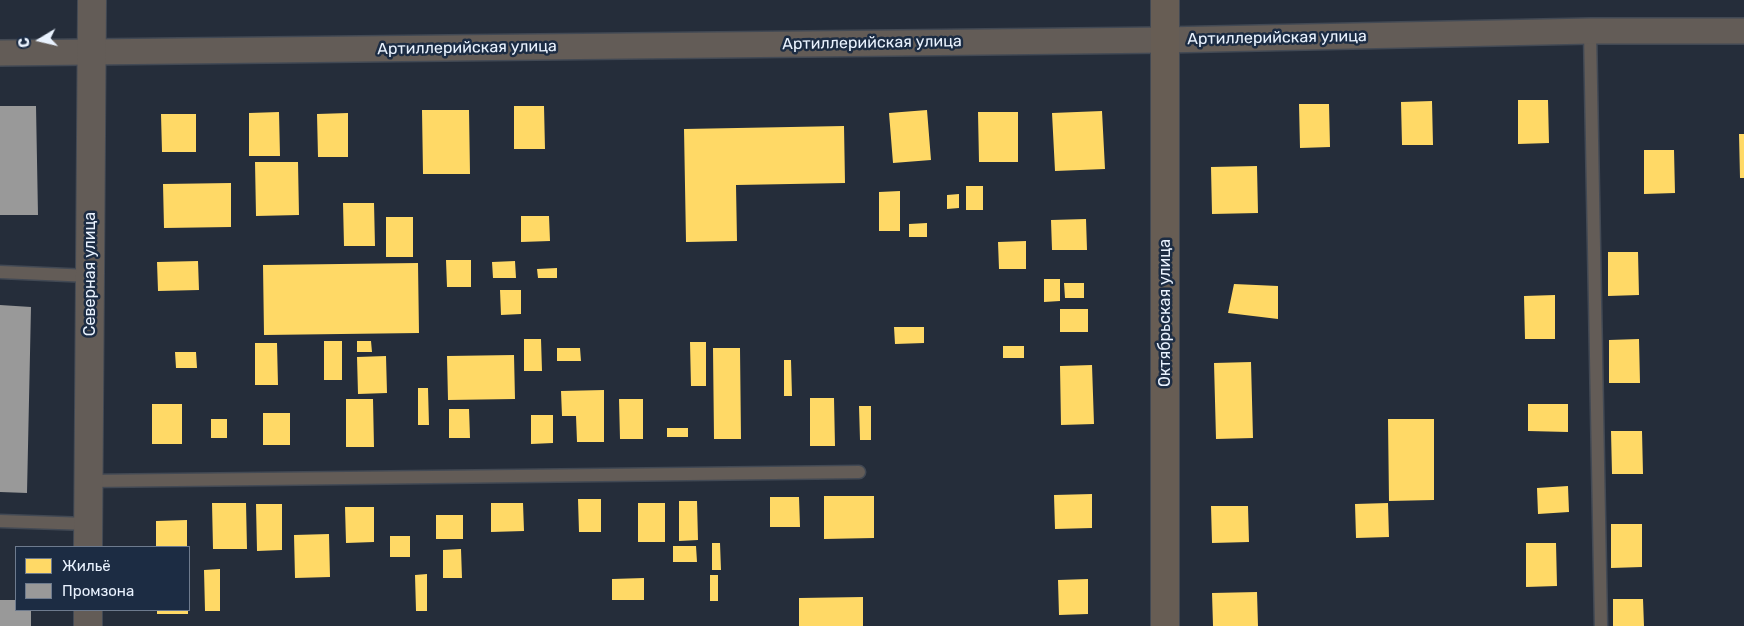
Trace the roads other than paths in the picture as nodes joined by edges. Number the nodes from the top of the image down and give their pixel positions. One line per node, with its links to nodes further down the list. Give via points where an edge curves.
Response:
1 (92, 0): 7 (street, Северная улица)
2 (1164, 0): 5 (main road, Октябрьская улица)
3 (1590, 31): 4 (street, Артиллерийская улица); 5 (street, Артиллерийская улица); 17 (lane)
4 (1744, 31)
5 (1164, 40): 7 (street, Артиллерийская улица); 16 (main road, Октябрьская улица)
6 (0, 52): 7 (street, Артиллерийская улица)
7 (92, 52): 9 (street, Северная улица)
8 (0, 272): 9 (lane)
9 (90, 276): 11 (street, Северная улица)
10 (859, 472): 11 (lane)
11 (89, 481): 13 (street, Северная улица)
12 (0, 521): 13 (lane)
13 (88, 535)
14 (88, 611): 15 (street)
15 (88, 626)
16 (1165, 626)
17 (1602, 626)

